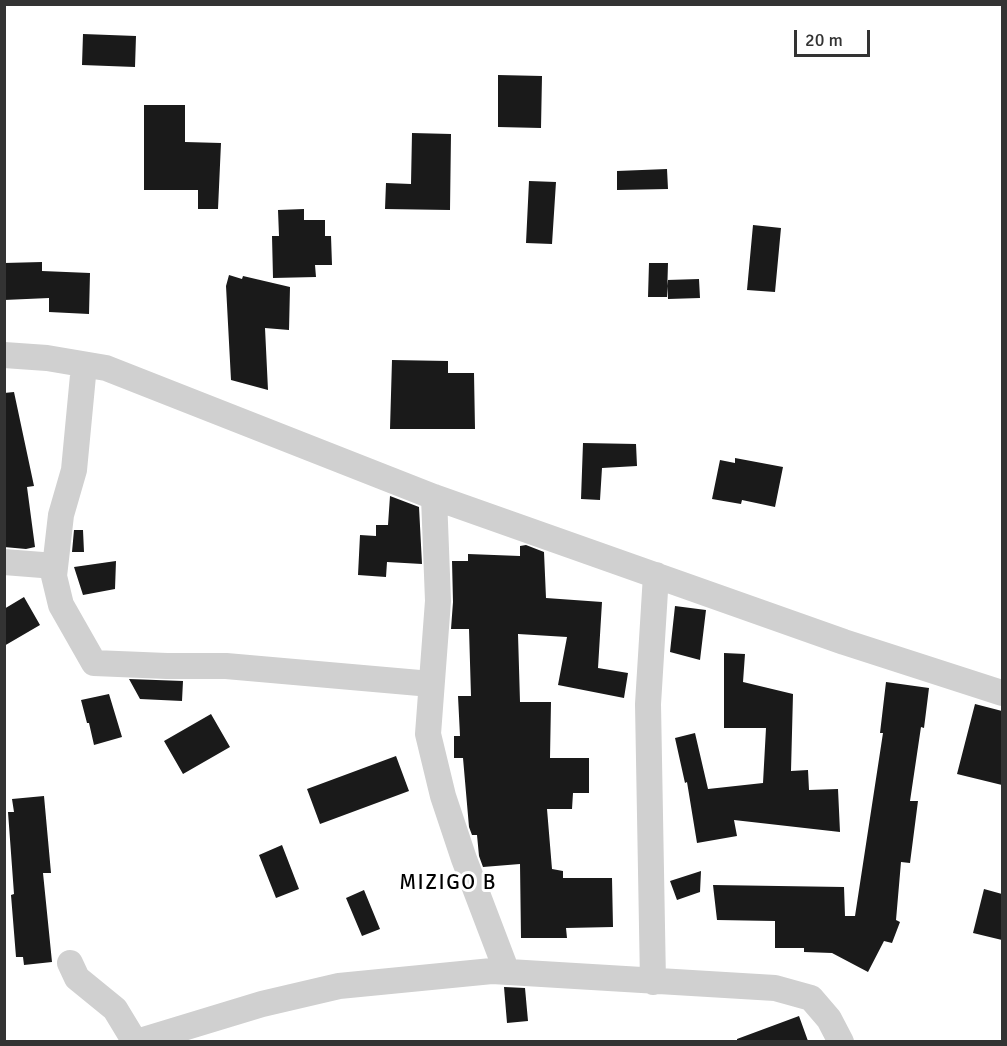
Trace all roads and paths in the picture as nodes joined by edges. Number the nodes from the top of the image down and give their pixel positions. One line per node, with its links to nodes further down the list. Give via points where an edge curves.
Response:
1 (4, 356): 2 (street)
2 (84, 365): 3 (street, via 106,368); 5 (street, via 74,470 61,515)
3 (434, 497): 6 (street); 7 (street, via 438,601)
4 (4, 562): 5 (street)
5 (55, 566): 7 (street, via 61,605 94,663 225,666)
6 (656, 575): 8 (street); 11 (street, via 648,704)
7 (431, 684): 10 (street, via 428,734 443,796)
8 (1002, 693)
9 (70, 963): 12 (street, via 77,978 115,1009)
10 (507, 972): 11 (street); 12 (street, via 339,986 261,1004)
11 (653, 982): 13 (street, via 775,988 812,998)
12 (136, 1041)
13 (841, 1041)

